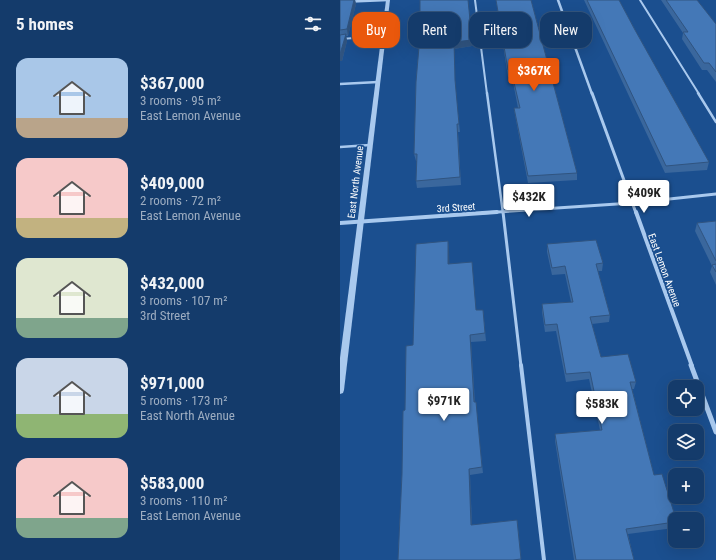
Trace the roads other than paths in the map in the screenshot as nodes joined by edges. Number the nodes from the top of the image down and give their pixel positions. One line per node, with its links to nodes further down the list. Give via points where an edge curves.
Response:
1 (388, 0): 5 (street); 6 (street, East North Avenue)
2 (475, 0): 17 (lane)
3 (558, 0): 16 (street, East Lemon Avenue)
4 (640, 0): 12 (lane)
5 (340, 2)
6 (387, 12)
7 (352, 38): 8 (lane)
8 (340, 39)
9 (382, 48): 10 (street, East North Avenue)
10 (378, 82): 11 (street); 13 (street, East North Avenue)
11 (340, 84)
12 (716, 122)
13 (370, 145): 14 (lane); 18 (street, East North Avenue)
14 (340, 147)
15 (716, 194): 16 (street, 3rd Street)
16 (632, 203): 17 (street, 3rd Street); 22 (street, East Lemon Avenue)
17 (503, 211): 18 (street, 3rd Street); 23 (lane)
18 (360, 222): 19 (street, 3rd Street); 20 (street, East North Avenue)
19 (340, 223)
20 (343, 333): 21 (street, East North Avenue)
21 (340, 390)
22 (716, 432)
23 (544, 560)

